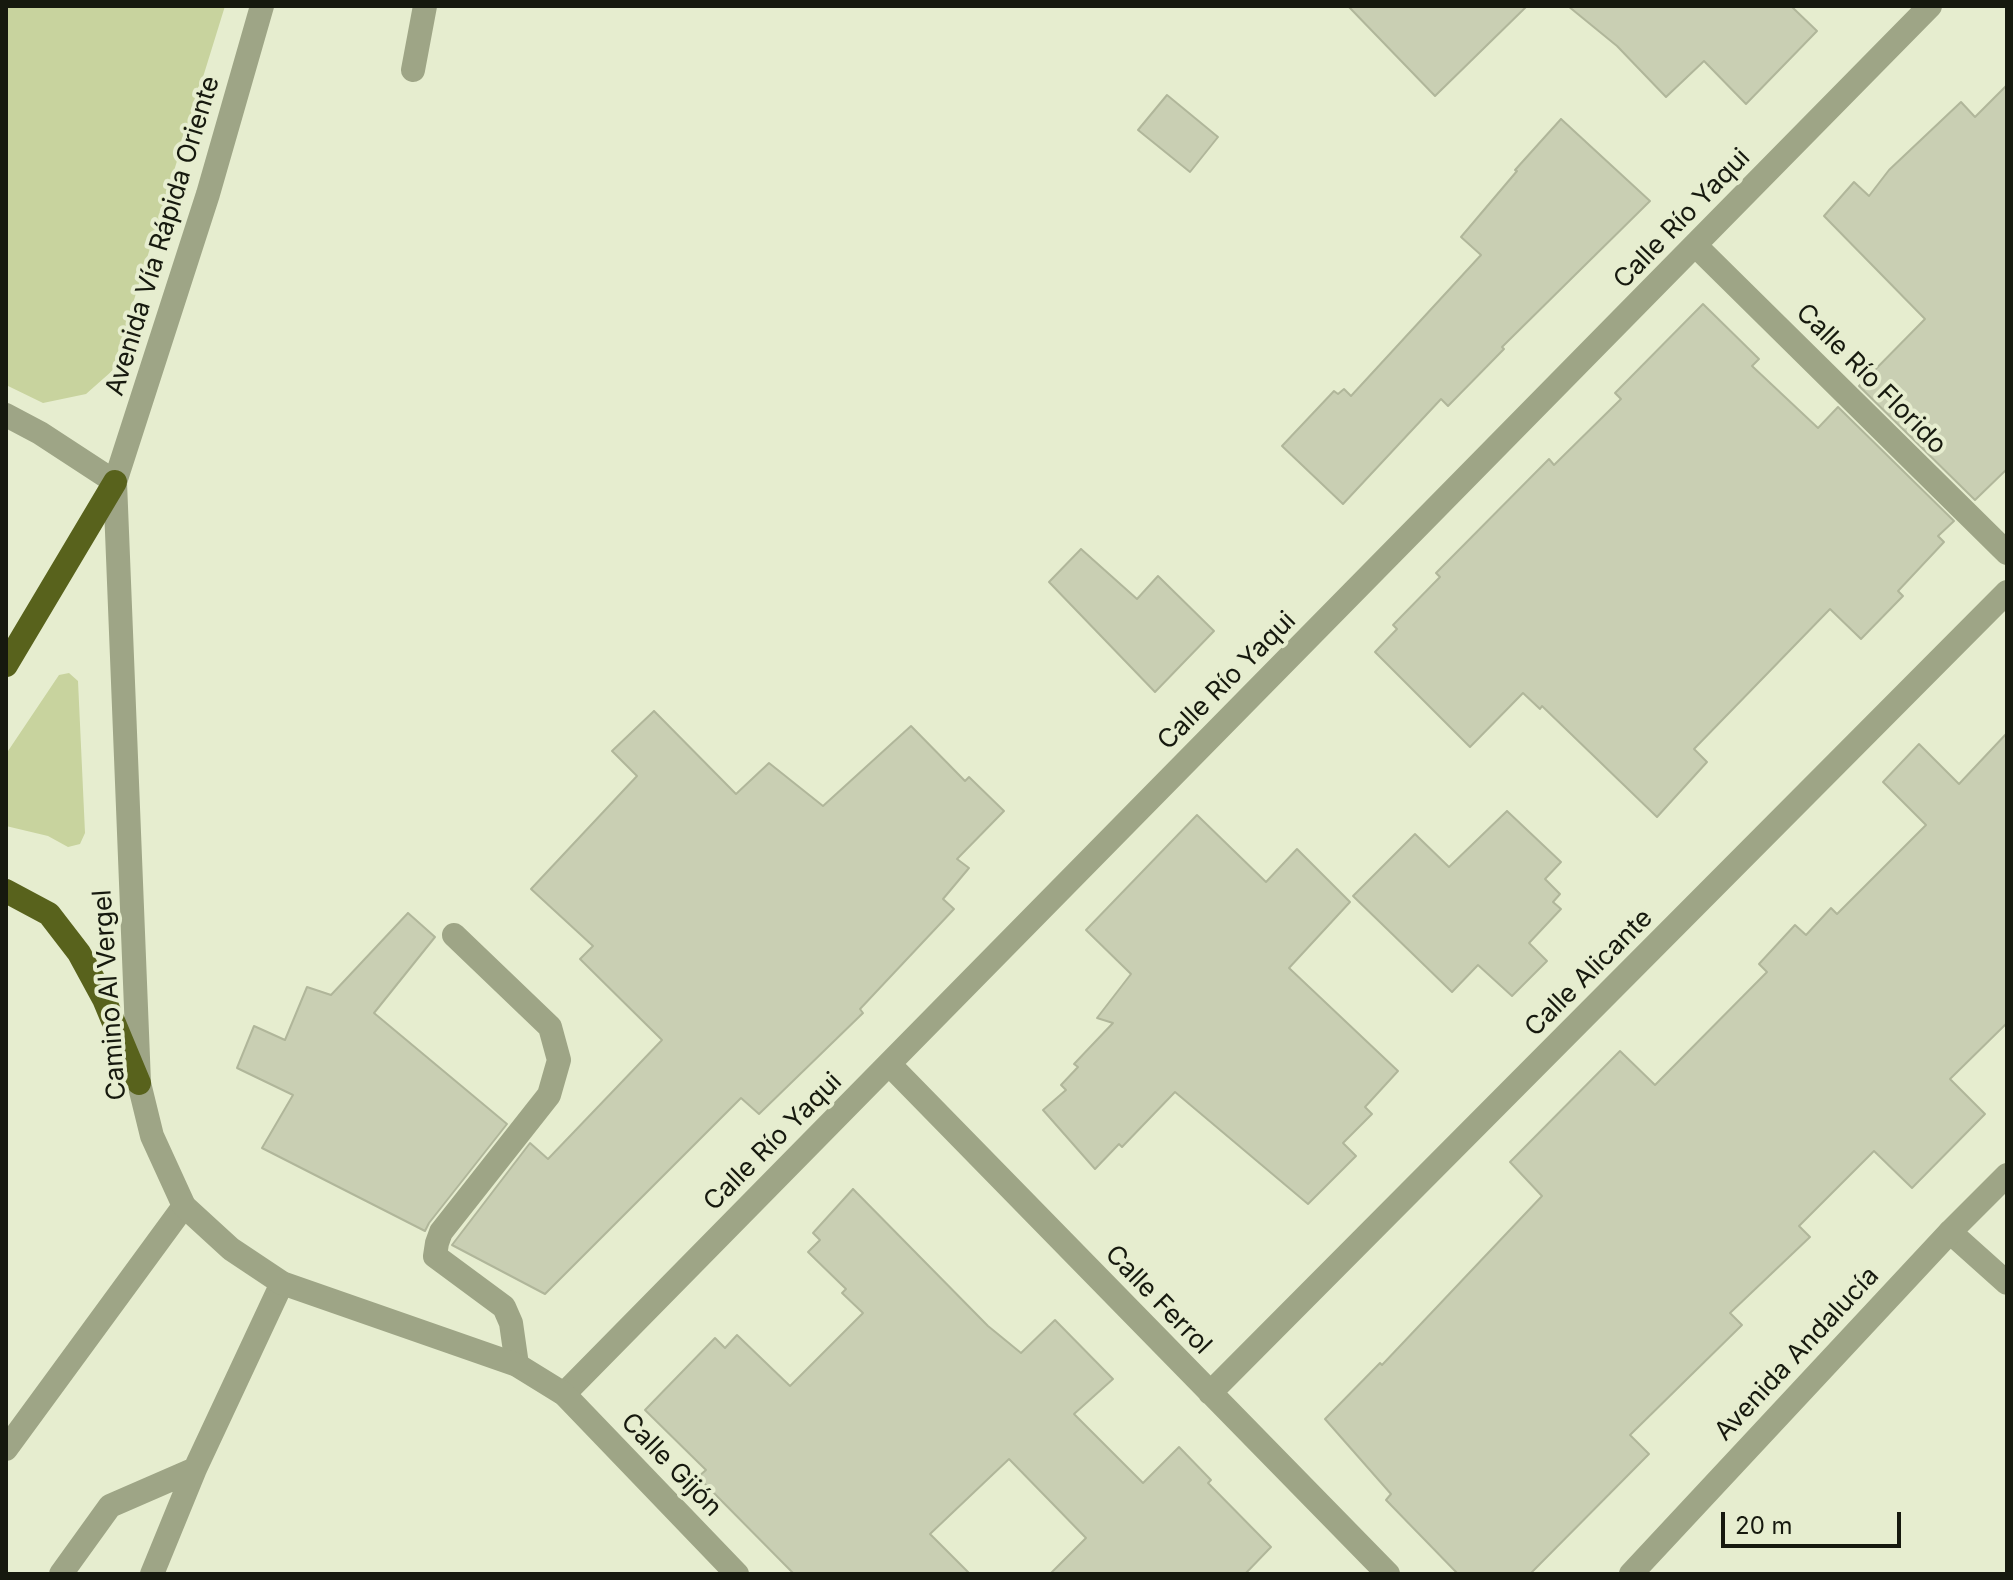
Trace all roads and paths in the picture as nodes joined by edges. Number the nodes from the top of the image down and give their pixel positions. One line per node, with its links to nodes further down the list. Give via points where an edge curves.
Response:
1 (262, 6): 7 (street, Avenida Vía Rápida Oriente)
2 (425, 6): 4 (street)
3 (1930, 6): 5 (street, Calle Río Yaqui)
4 (413, 70)
5 (1695, 245): 8 (street, Calle Río Florido); 13 (street, Calle Río Yaqui)
6 (6, 415): 7 (street)
7 (115, 482): 10 (highway); 14 (street, Camino Al Vergel)
8 (2007, 553)
9 (2007, 592): 21 (street, Calle Alicante)
10 (6, 665)
11 (6, 891): 14 (highway, via 49,914 79,953)
12 (454, 935): 20 (street, via 550,1027 559,1060 549,1095 441,1232 435,1256 504,1307)
13 (889, 1064): 21 (street, Calle Ferrol); 22 (street, Calle Río Yaqui)
14 (139, 1083): 16 (street, Camino Al Vergel, via 152,1136)
15 (2007, 1175): 17 (street, Avenida Andalucía)
16 (184, 1206): 18 (street, Camino Al Vergel, via 231,1249); 23 (street)
17 (1950, 1232): 19 (street); 29 (street, Avenida Andalucía)
18 (282, 1283): 20 (street, Camino Al Vergel); 24 (street)
19 (2007, 1283)
20 (517, 1365): 22 (street, Camino Al Vergel)
21 (1210, 1393): 28 (street, Calle Ferrol)
22 (564, 1394): 27 (street, Calle Gijón)
23 (6, 1449)
24 (195, 1469): 25 (street, via 110,1506); 26 (street)
25 (61, 1574)
26 (152, 1574)
27 (737, 1574)
28 (1388, 1574)
29 (1631, 1574)

